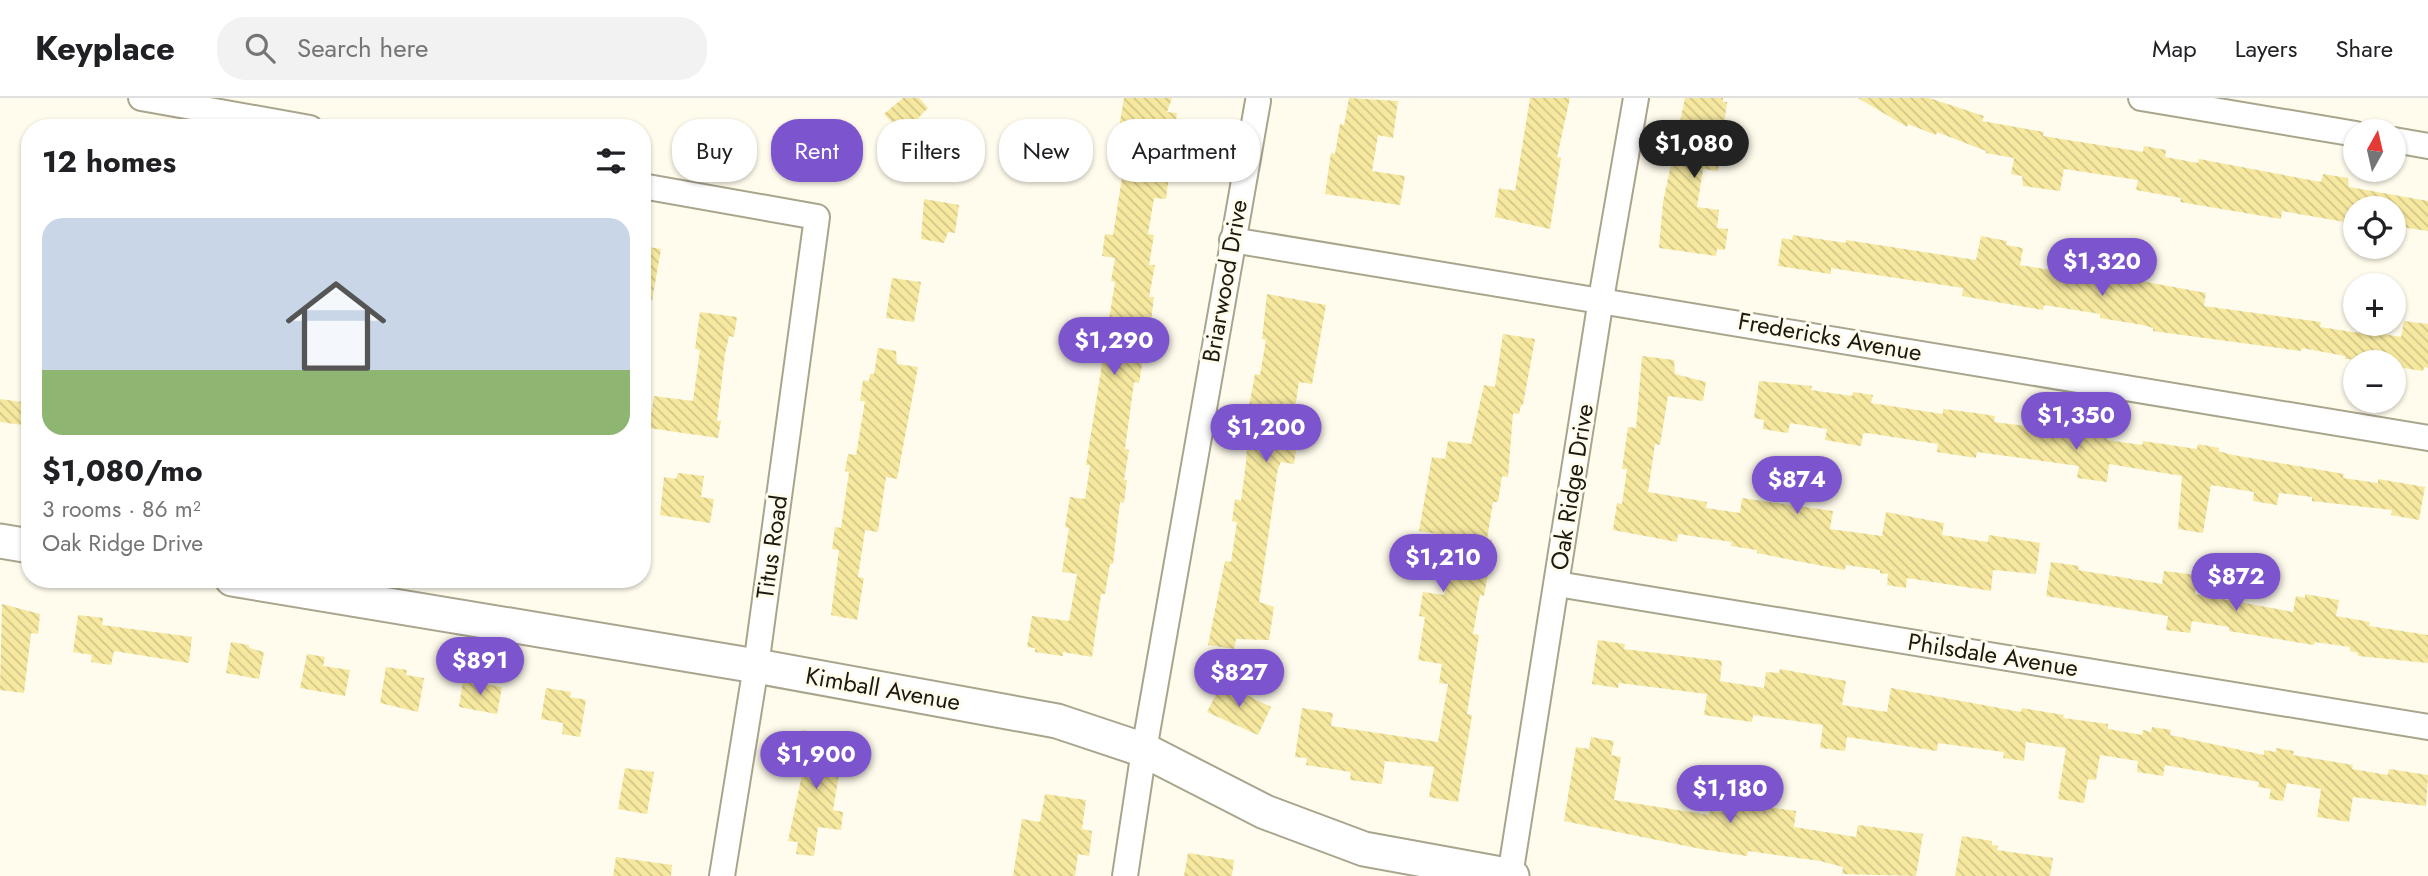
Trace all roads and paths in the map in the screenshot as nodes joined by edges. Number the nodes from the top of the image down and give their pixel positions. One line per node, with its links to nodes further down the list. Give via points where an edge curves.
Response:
1 (141, 98): 5 (street)
2 (1636, 98): 11 (street, Oak Ridge Drive)
3 (2141, 98): 6 (street)
4 (1258, 102): 10 (street, Briarwood Drive)
5 (259, 119)
6 (2343, 132)
7 (2406, 142): 8 (street)
8 (2428, 146)
9 (651, 188): 17 (street, Titus Road, via 817,217)
10 (1232, 240): 11 (street, Fredericks Avenue); 19 (street, Briarwood Drive)
11 (1601, 299): 12 (street, Fredericks Avenue); 15 (street, Oak Ridge Drive)
12 (2428, 438)
13 (0, 541): 14 (street)
14 (21, 544)
15 (1557, 584): 18 (street, Philsdale Avenue); 22 (street, Oak Ridge Drive)
16 (286, 588): 17 (street, Kimball Avenue)
17 (756, 666): 19 (street, Kimball Avenue, via 1057,721); 20 (street, Titus Road)
18 (2428, 727)
19 (1144, 750): 21 (street, Briarwood Drive); 22 (street, Kimball Avenue, via 1265,812 1364,849)
20 (722, 876)
21 (1125, 876)
22 (1511, 876)

